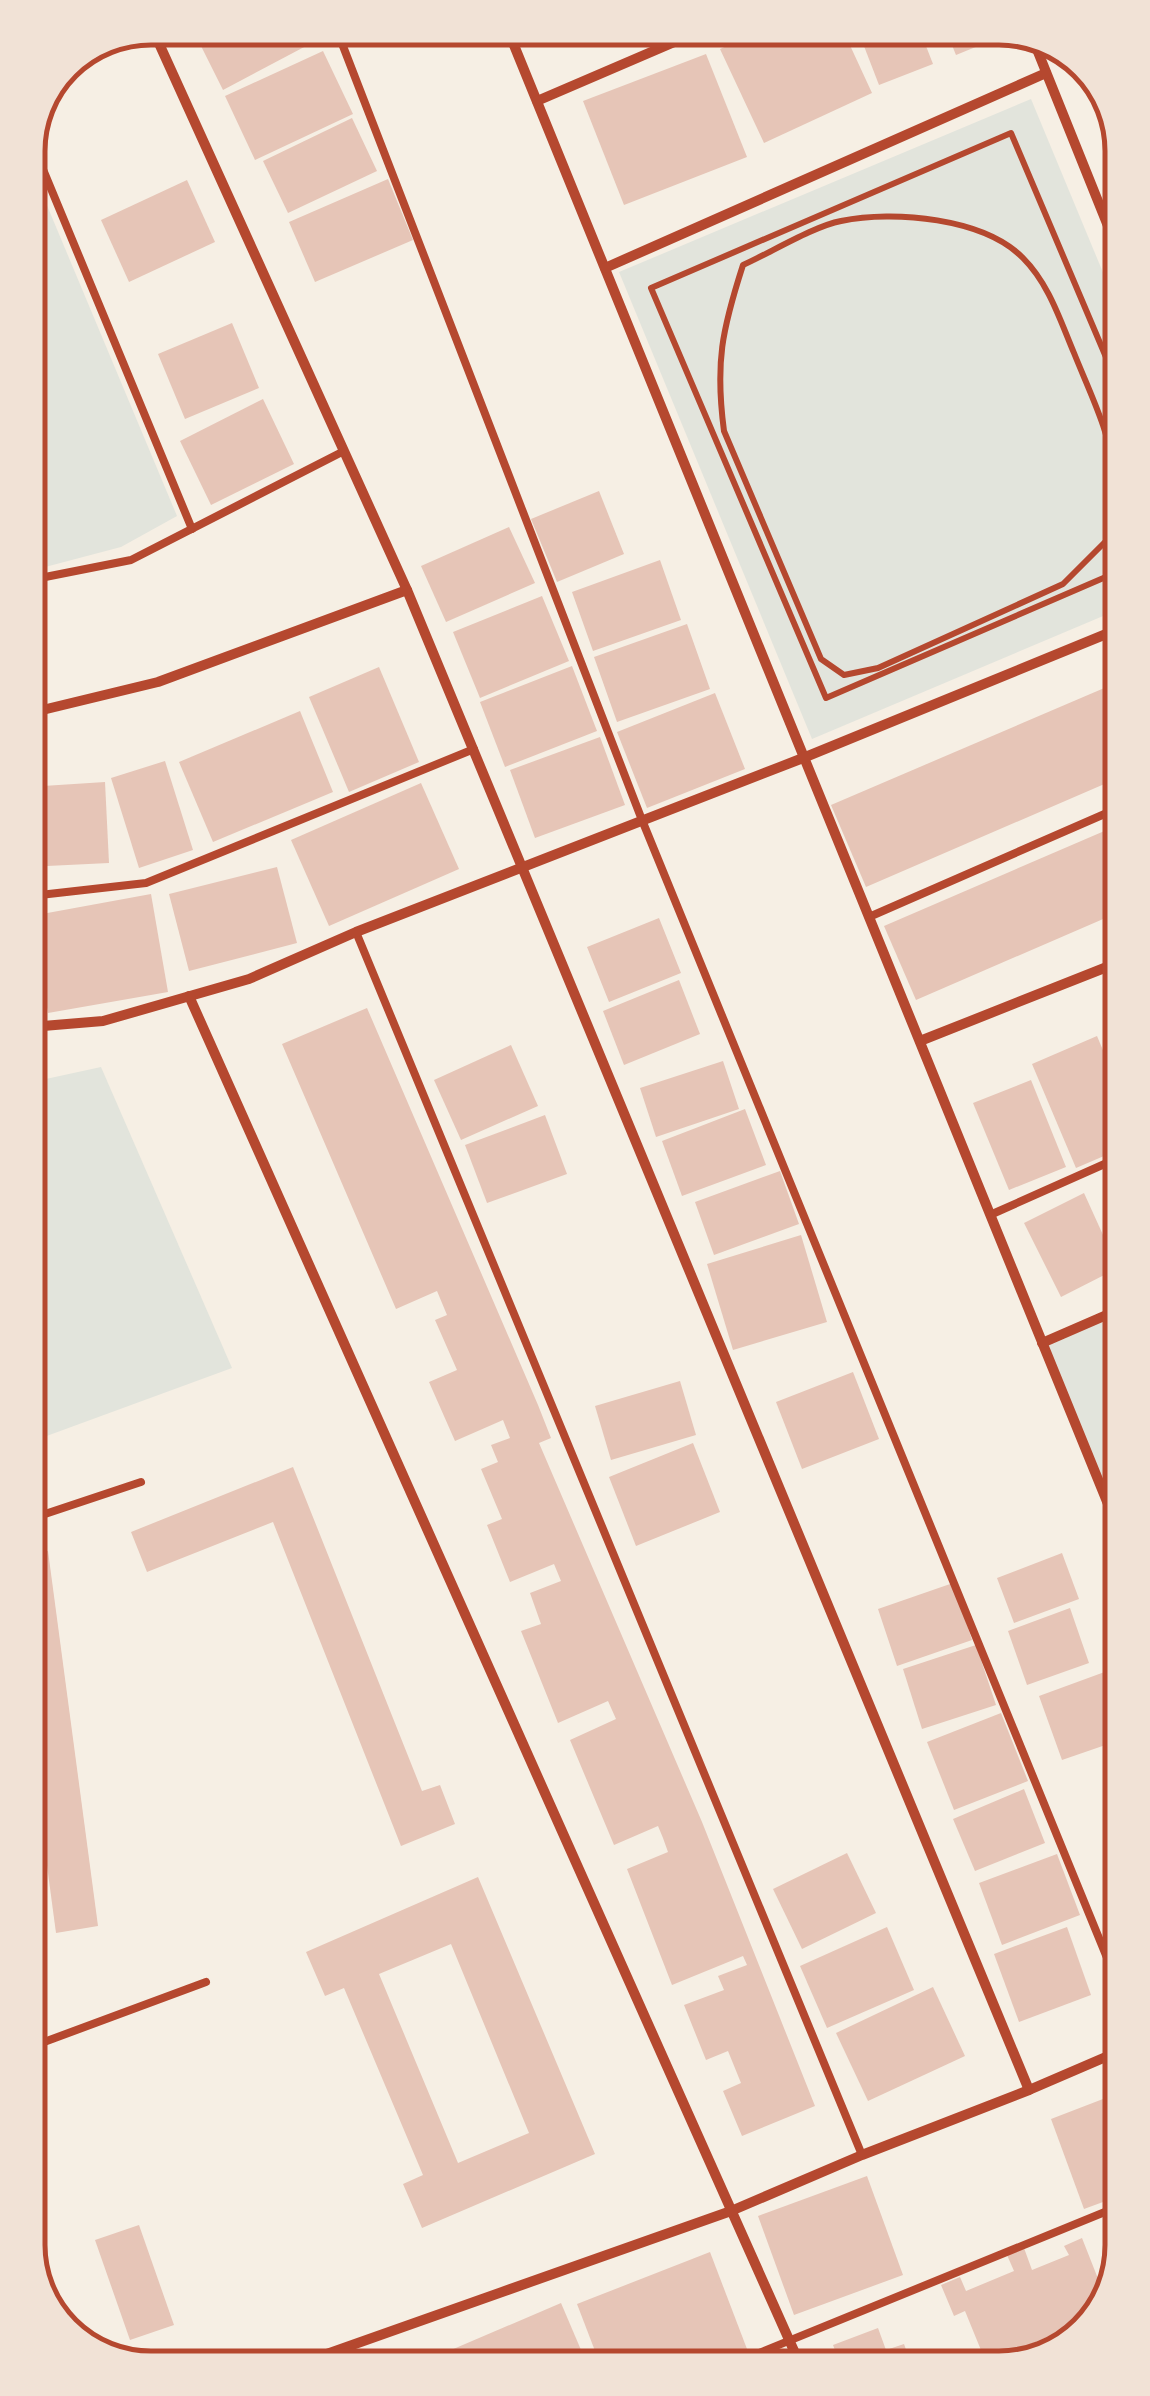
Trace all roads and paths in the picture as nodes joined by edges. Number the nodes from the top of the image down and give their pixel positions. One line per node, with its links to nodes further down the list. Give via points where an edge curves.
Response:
1 (160, 45): 13 (street)
2 (343, 45): 24 (lane)
3 (514, 45): 7 (street)
4 (667, 45): 7 (street)
5 (1038, 52): 6 (street)
6 (1046, 72): 9 (street); 10 (street)
7 (537, 101): 10 (street)
8 (45, 174): 14 (lane)
9 (1105, 220)
10 (605, 268): 22 (street)
11 (1105, 355): 17 (path, via 1011,132 651,288 826,698)
12 (1105, 429): 15 (path, via 1050,296 1023,258 996,238 902,216 838,221 743,265 722,341 724,432 820,659 844,675 878,668 1063,584)
13 (344, 451): 14 (lane); 18 (street)
14 (192, 529): 16 (lane, via 131,560)
15 (1105, 542)
16 (45, 577)
17 (1105, 577)
18 (407, 590): 20 (street, via 158,682); 21 (street)
19 (1105, 635): 22 (street)
20 (45, 709)
21 (474, 750): 25 (street); 26 (lane, via 146,884)
22 (804, 758): 24 (street); 27 (street)
23 (1105, 814): 27 (lane)
24 (642, 820): 25 (street); 40 (lane)
25 (522, 867): 28 (street); 44 (street)
26 (45, 895)
27 (869, 917): 32 (street)
28 (356, 932): 30 (street, via 249,979); 45 (lane)
29 (1105, 967): 32 (street)
30 (189, 996): 31 (street, via 104,1022); 47 (street)
31 (45, 1026)
32 (920, 1041): 34 (street)
33 (1105, 1164): 34 (lane)
34 (990, 1214): 36 (street)
35 (1105, 1315): 36 (street)
36 (1042, 1342): 38 (street)
37 (140, 1482): 39 (lane)
38 (1105, 1495)
39 (45, 1514)
40 (1105, 1950)
41 (206, 1982): 42 (lane)
42 (45, 2041)
43 (1105, 2057): 44 (street)
44 (1029, 2090): 45 (street)
45 (862, 2155): 47 (street)
46 (1105, 2211): 48 (lane)
47 (731, 2212): 48 (street); 49 (street)
48 (790, 2341): 50 (lane); 51 (street)
49 (336, 2351)
50 (765, 2351)
51 (794, 2351)

